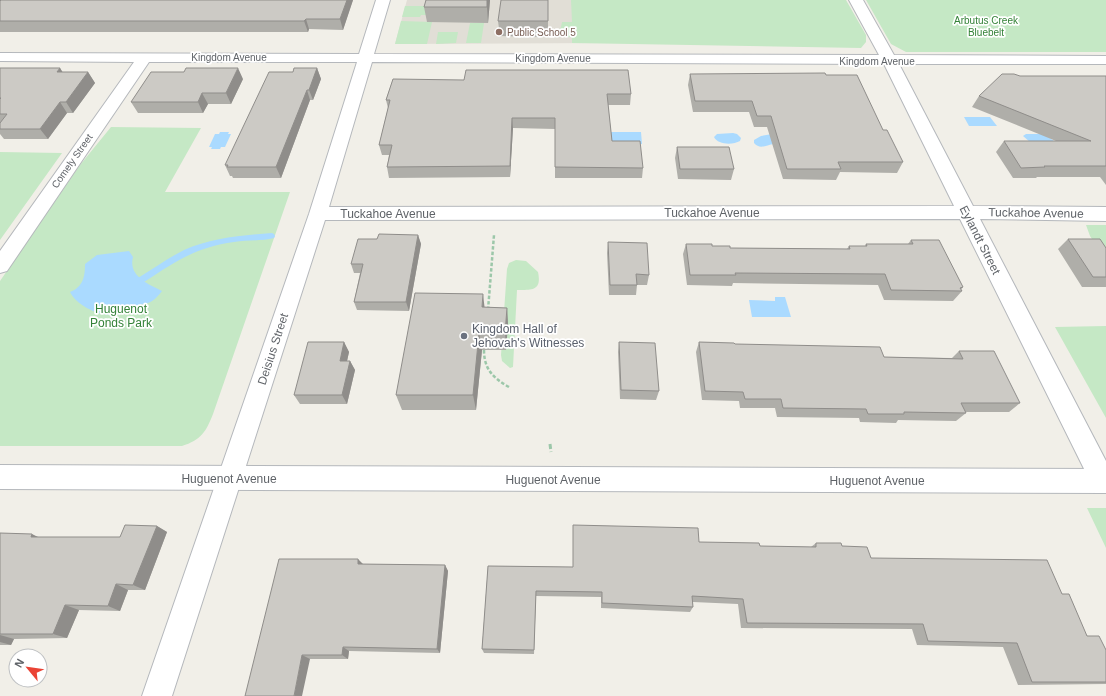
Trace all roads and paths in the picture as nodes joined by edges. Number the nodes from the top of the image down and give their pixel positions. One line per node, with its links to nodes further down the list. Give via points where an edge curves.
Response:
1 (383, 0): 5 (street, Deisius Street)
2 (856, 0): 7 (street, Eylandt Street)
3 (0, 57): 4 (street, Kingdom Avenue)
4 (145, 57): 5 (street, Kingdom Avenue); 12 (street, Comely Street)
5 (365, 57): 7 (street, Kingdom Avenue); 9 (street, Deisius Street)
6 (1106, 60): 7 (street, Kingdom Avenue)
7 (890, 61): 8 (street, Eylandt Street)
8 (966, 212): 9 (street, Tuckahoe Avenue); 10 (street, Tuckahoe Avenue); 20 (street, Eylandt Street)
9 (318, 214): 19 (street, Deisius Street)
10 (1106, 214)
11 (494, 230): 13 (path)
12 (0, 266)
13 (487, 316)
14 (484, 350): 15 (path, via 484,361 490,374)
15 (509, 387)
16 (550, 444): 17 (path)
17 (551, 452)
18 (0, 477): 19 (street, Huguenot Avenue)
19 (230, 479): 20 (street, Huguenot Avenue); 21 (street, Deisius Street)
20 (1105, 481)
21 (157, 696)

